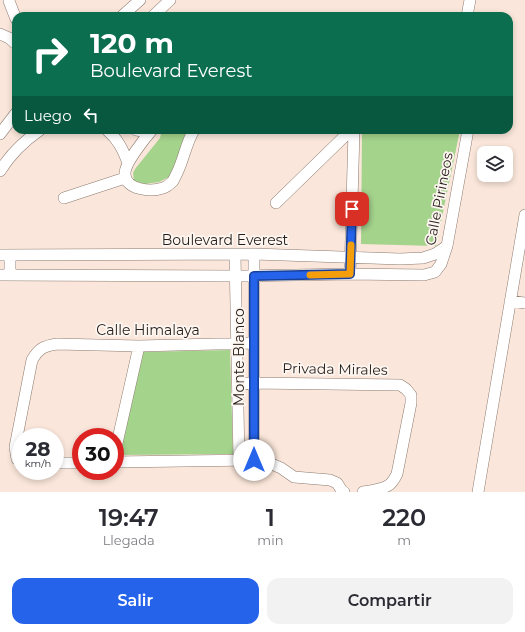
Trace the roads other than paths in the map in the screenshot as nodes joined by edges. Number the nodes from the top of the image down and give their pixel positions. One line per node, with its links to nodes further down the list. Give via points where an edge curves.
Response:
1 (140, 0): 5 (street)
2 (170, 0): 6 (street)
3 (470, 0): 7 (street)
4 (6, 3): 8 (street)
5 (126, 12)
6 (157, 12)
7 (468, 12)
8 (12, 13)
9 (0, 34): 10 (street)
10 (12, 41)
11 (12, 118): 12 (street)
12 (0, 134)
13 (35, 134): 21 (street, via 18,149)
14 (111, 134): 20 (street, via 119,143)
15 (149, 134): 20 (street)
16 (192, 134): 22 (street, via 173,181 163,188 138,189)
17 (349, 134): 24 (street)
18 (353, 134): 30 (street)
19 (467, 134): 26 (street, Calle Pirineos)
20 (128, 163): 22 (street, via 124,172)
21 (0, 171)
22 (125, 178): 23 (street)
23 (64, 198)
24 (276, 203)
25 (525, 215): 35 (street)
26 (447, 246): 30 (street, Boulevard Everest, via 423,258); 31 (street, Calle Pirineos, via 441,264 435,272 424,275)
27 (254, 254): 29 (street, Boulevard Everest); 30 (street, Boulevard Everest); 34 (street, Monte Blanco)
28 (5, 255): 29 (street, Boulevard Everest); 32 (street)
29 (235, 255): 33 (street, Monte Blanco)
30 (351, 257): 31 (street)
31 (350, 274): 34 (street)
32 (5, 275): 33 (street)
33 (236, 276): 34 (street); 38 (street, Monte Blanco)
34 (254, 276): 37 (street, Monte Blanco)
35 (510, 301): 36 (street); 49 (street)
36 (525, 303)
37 (254, 343): 38 (street, Calle Himalaya); 40 (street, Monte Blanco)
38 (237, 344): 39 (street, Calle Himalaya); 41 (street, Monte Blanco)
39 (139, 346): 42 (street, Calle Himalaya, via 57,344 42,348 32,360); 43 (street)
40 (254, 383): 41 (street, Privada Mirales); 45 (street, Monte Blanco); 48 (street, Privada Mirales, via 400,385 406,389 411,395 410,410 397,474 388,486)
41 (238, 384): 44 (street, Monte Blanco)
42 (19, 428)
43 (120, 428)
44 (239, 460): 45 (street); 46 (street)
45 (254, 460): 47 (street, via 267,462 294,477 330,480 337,483)
46 (124, 462)
47 (344, 492)
48 (363, 492)
49 (478, 492)

